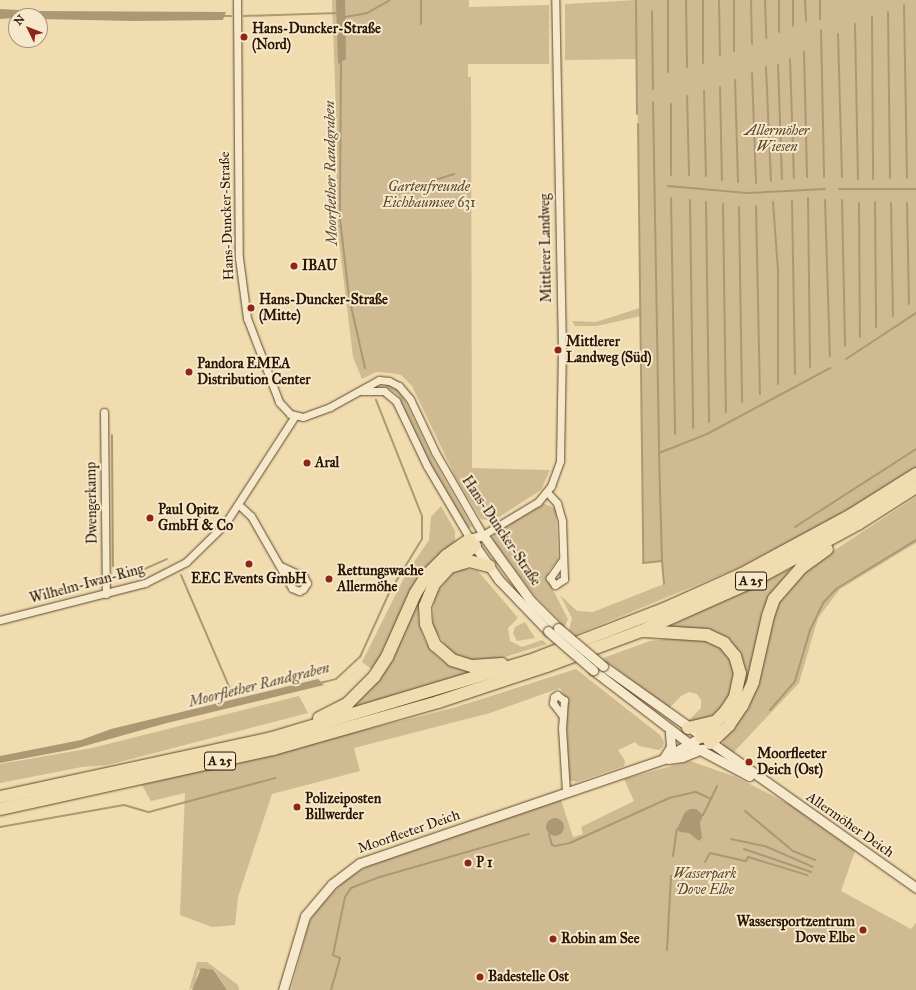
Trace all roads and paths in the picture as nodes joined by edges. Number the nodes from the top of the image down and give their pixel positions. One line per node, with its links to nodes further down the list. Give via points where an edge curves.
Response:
1 (237, 0): 5 (street, Hans-Duncker-Straße, via 239,258 247,318 279,402)
2 (556, 0): 8 (street, Mittlerer Landweg, via 562,350 561,455 556,476)
3 (362, 390): 5 (street, Hans-Duncker-Straße, via 312,415); 11 (street, Hans-Duncker-Straße, via 383,379 394,382 403,390); 12 (street, Hans-Duncker-Straße, via 384,391 396,401 427,466)
4 (104, 412): 17 (street, Dwengerkamp)
5 (295, 416): 9 (street, Wilhelm-Iwan-Ring)
6 (916, 474): 20 (highway, A 25, via 851,515 742,574 664,609)
7 (916, 487): 10 (highway, A 25)
8 (547, 492): 11 (street, Mittlerer Landweg, via 531,507); 13 (street, via 557,503 561,514)
9 (239, 505): 14 (street, via 251,516); 17 (street, Wilhelm-Iwan-Ring, via 214,538 186,562 145,583)
10 (858, 524): 19 (highway, A 25, via 746,584); 26 (highway, via 801,568 774,599 753,682 742,706 729,725)
11 (483, 535): 12 (street); 23 (street, Hans-Duncker-Straße, bridge, via 530,600 558,628 603,666)
12 (473, 543): 15 (street, Hans-Duncker-Straße); 16 (highway); 25 (highway, via 446,556 427,575 415,594 387,657 367,686 327,715)
13 (562, 561)
14 (280, 566)
15 (489, 566): 16 (highway, via 469,561); 24 (street, Hans-Duncker-Straße, bridge, via 511,594 548,631)
16 (450, 567): 20 (highway, via 434,584 425,606 426,624 435,645 447,657 467,665 486,666)
17 (106, 594): 18 (street, Wilhelm-Iwan-Ring)
18 (0, 620)
19 (641, 631): 22 (highway, via 707,635 730,649 739,664 740,683 735,697); 33 (highway, A 25, via 438,702 274,749)
20 (529, 661): 25 (highway, A 25)
21 (562, 715): 31 (street)
22 (719, 720): 23 (highway); 26 (highway)
23 (688, 728): 26 (street, Hans-Duncker-Straße)
24 (670, 730): 27 (street, Hans-Duncker-Straße); 29 (street, via 671,747)
25 (272, 738): 32 (highway, A 25)
26 (706, 740): 27 (street, Moorfleeter Deich); 28 (street, Moorfleeter Deich); 30 (street, Allermöher Deich)
27 (690, 745): 28 (street, Allermöher Deich); 29 (street, Moorfleeter Deich)
28 (699, 751): 29 (street, Moorfleeter Deich); 30 (street, Allermöher Deich)
29 (663, 760): 31 (street, Moorfleeter Deich)
30 (768, 785): 34 (street, Allermöher Deich)
31 (566, 792): 35 (street, Moorfleeter Deich, via 513,812 375,856 344,873 318,898 305,916)
32 (0, 797)
33 (0, 809)
34 (916, 888)
35 (283, 990)

